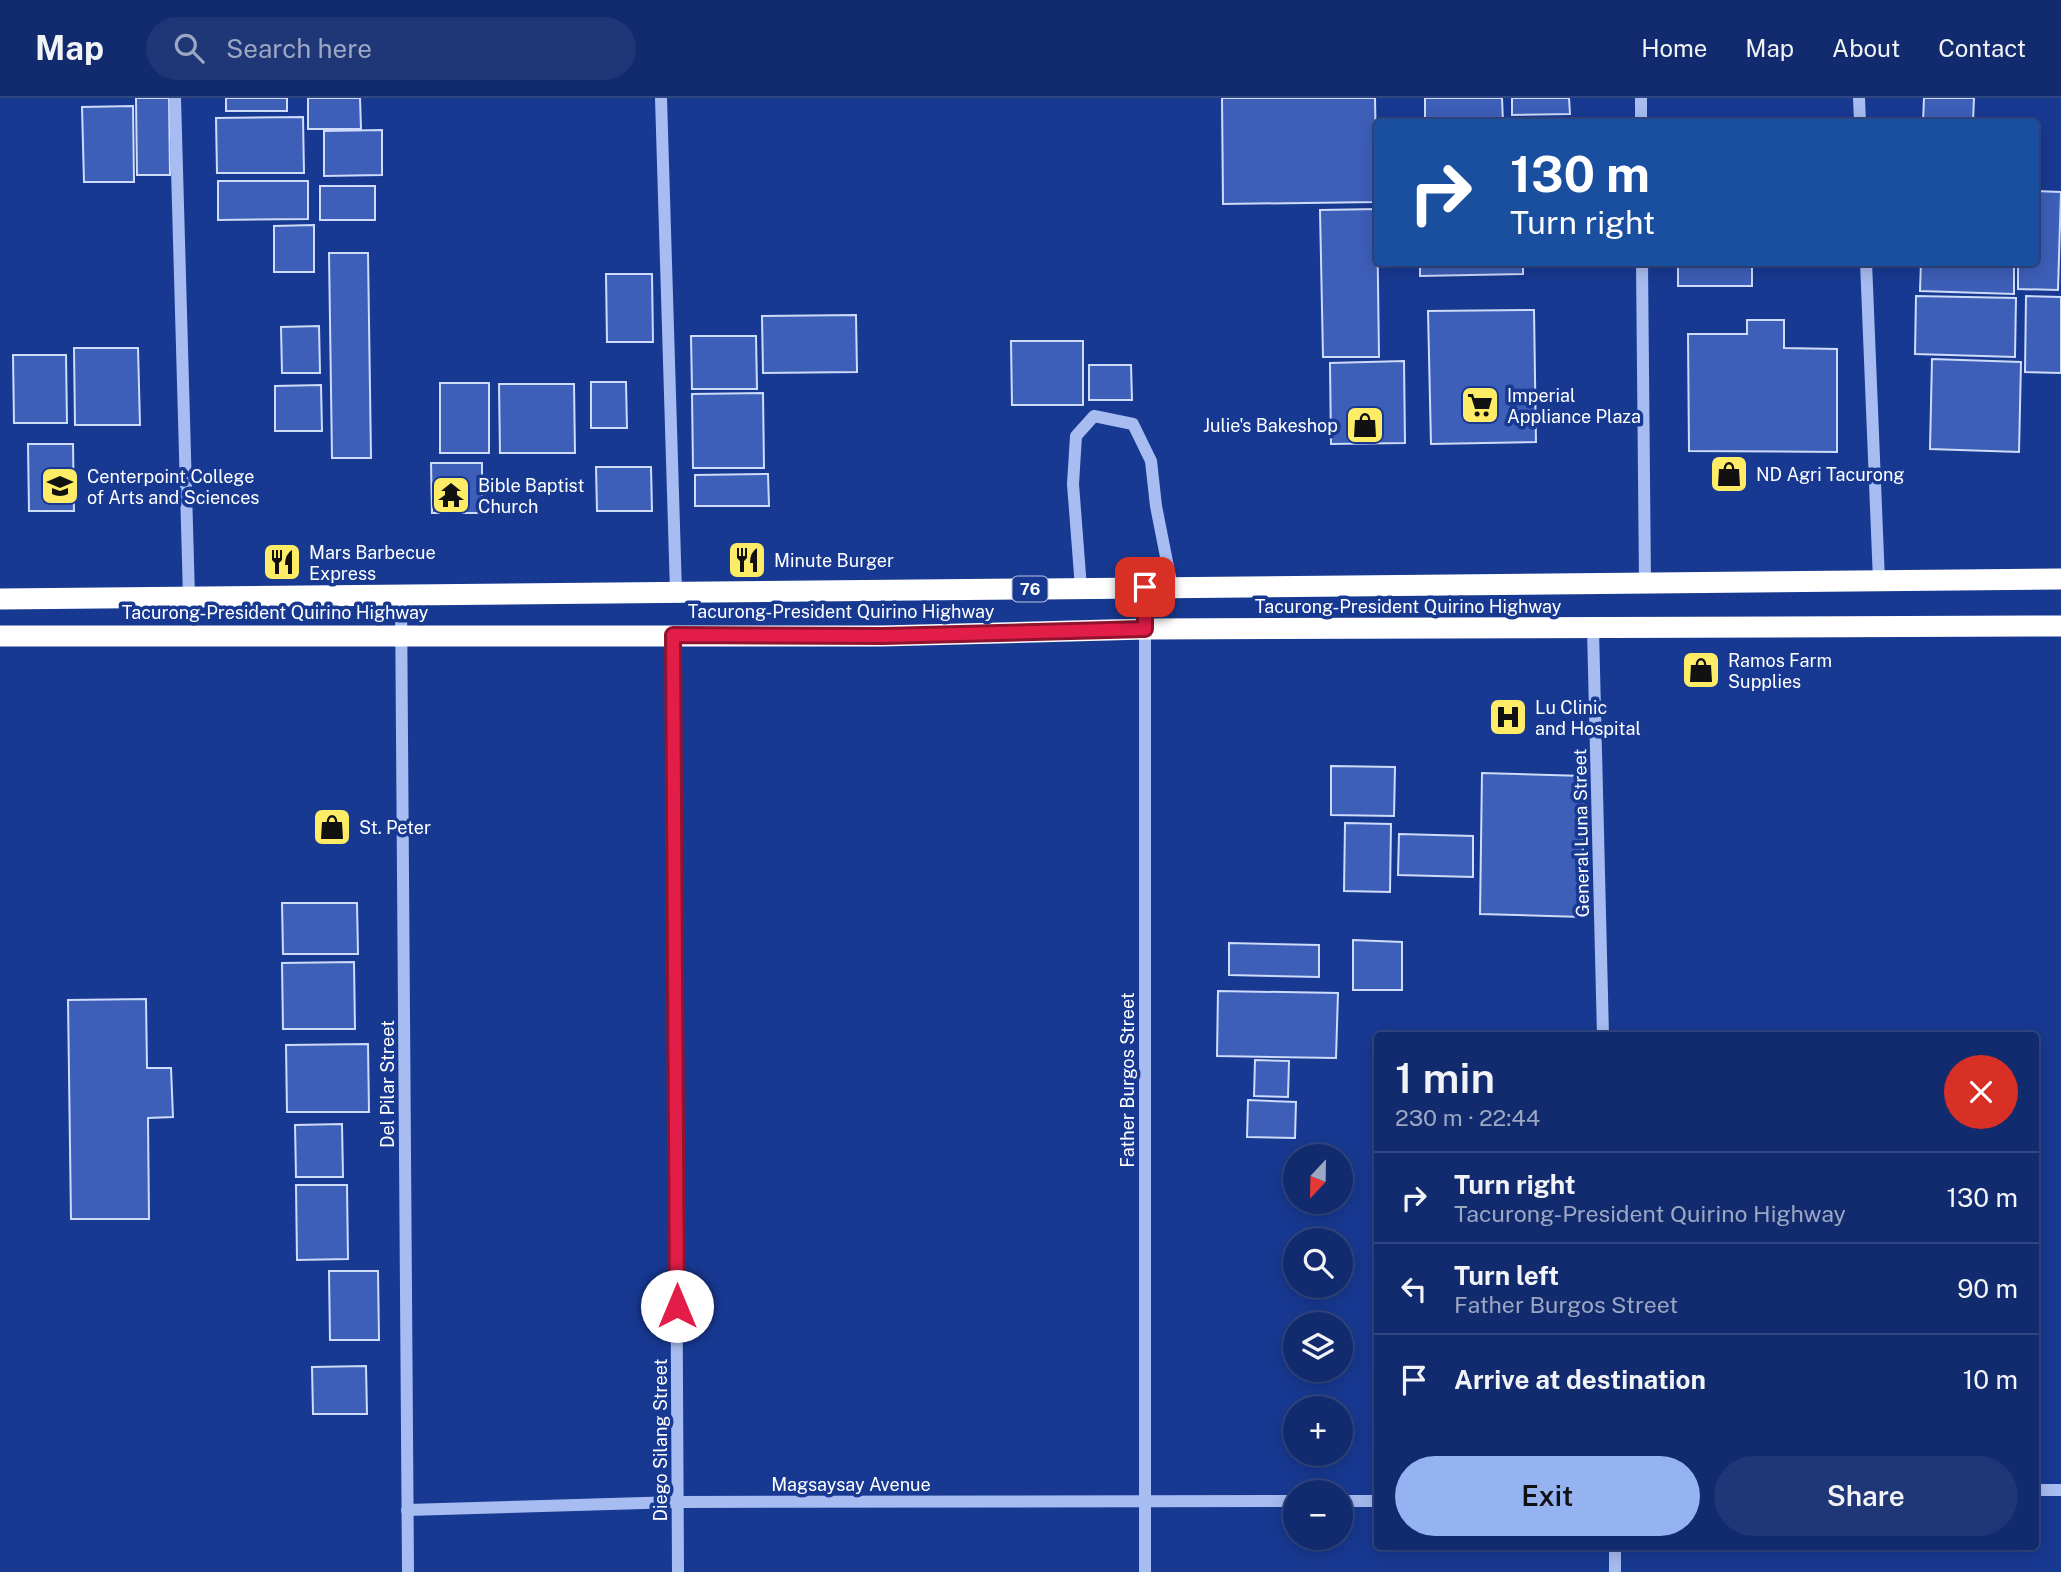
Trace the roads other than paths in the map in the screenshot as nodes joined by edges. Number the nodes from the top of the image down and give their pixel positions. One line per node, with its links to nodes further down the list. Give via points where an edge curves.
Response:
1 (175, 98): 17 (street)
2 (661, 98): 15 (street)
3 (1641, 98): 5 (street)
4 (1859, 98): 6 (street)
5 (1641, 119)
6 (1860, 119)
7 (1642, 266): 11 (street)
8 (1866, 266): 10 (street)
9 (2061, 579): 10 (highway, Tacurong-President Quirino Highway / 76)
10 (1879, 581): 11 (highway, Tacurong-President Quirino Highway / 76)
11 (1645, 583): 13 (highway, Tacurong-President Quirino Highway / 76)
12 (1145, 587): 13 (highway, Tacurong-President Quirino Highway / 76); 14 (highway, Tacurong-President Quirino Highway / 76); 20 (street, Father Burgos Street)
13 (1172, 587): 14 (street, via 1151,461 1133,425 1094,416 1076,436 1073,484)
14 (1081, 588): 15 (highway, Tacurong-President Quirino Highway / 76)
15 (676, 592): 16 (highway, Tacurong-President Quirino Highway / 76)
16 (401, 595): 17 (highway, Tacurong-President Quirino Highway / 76); 22 (street, Del Pilar Street)
17 (189, 597): 18 (highway, Tacurong-President Quirino Highway / 76)
18 (0, 599)
19 (2061, 626): 21 (highway, Tacurong-President Quirino Highway)
20 (1145, 629): 21 (highway, Tacurong-President Quirino Highway); 23 (highway, Tacurong-President Quirino Highway, via 883,636); 28 (street, Father Burgos Street)
21 (1593, 629): 25 (street, General Luna Street)
22 (402, 635): 23 (highway, Tacurong-President Quirino Highway); 24 (highway, Tacurong-President Quirino Highway); 33 (street, Del Pilar Street)
23 (673, 635): 32 (street, Diego Silang Street)
24 (0, 636)
25 (1603, 1032)
26 (2039, 1490): 27 (street)
27 (2061, 1490)
28 (1144, 1501): 29 (street, Magsaysay Avenue); 32 (street, Magsaysay Avenue); 37 (street, Father Burgos Street)
29 (1283, 1501)
30 (1353, 1501): 31 (street)
31 (1374, 1501)
32 (678, 1502): 33 (street, Magsaysay Avenue); 36 (street, Diego Silang Street)
33 (407, 1510): 35 (street, Del Pilar Street)
34 (1615, 1550): 38 (street)
35 (408, 1572)
36 (678, 1572)
37 (1145, 1572)
38 (1615, 1572)

